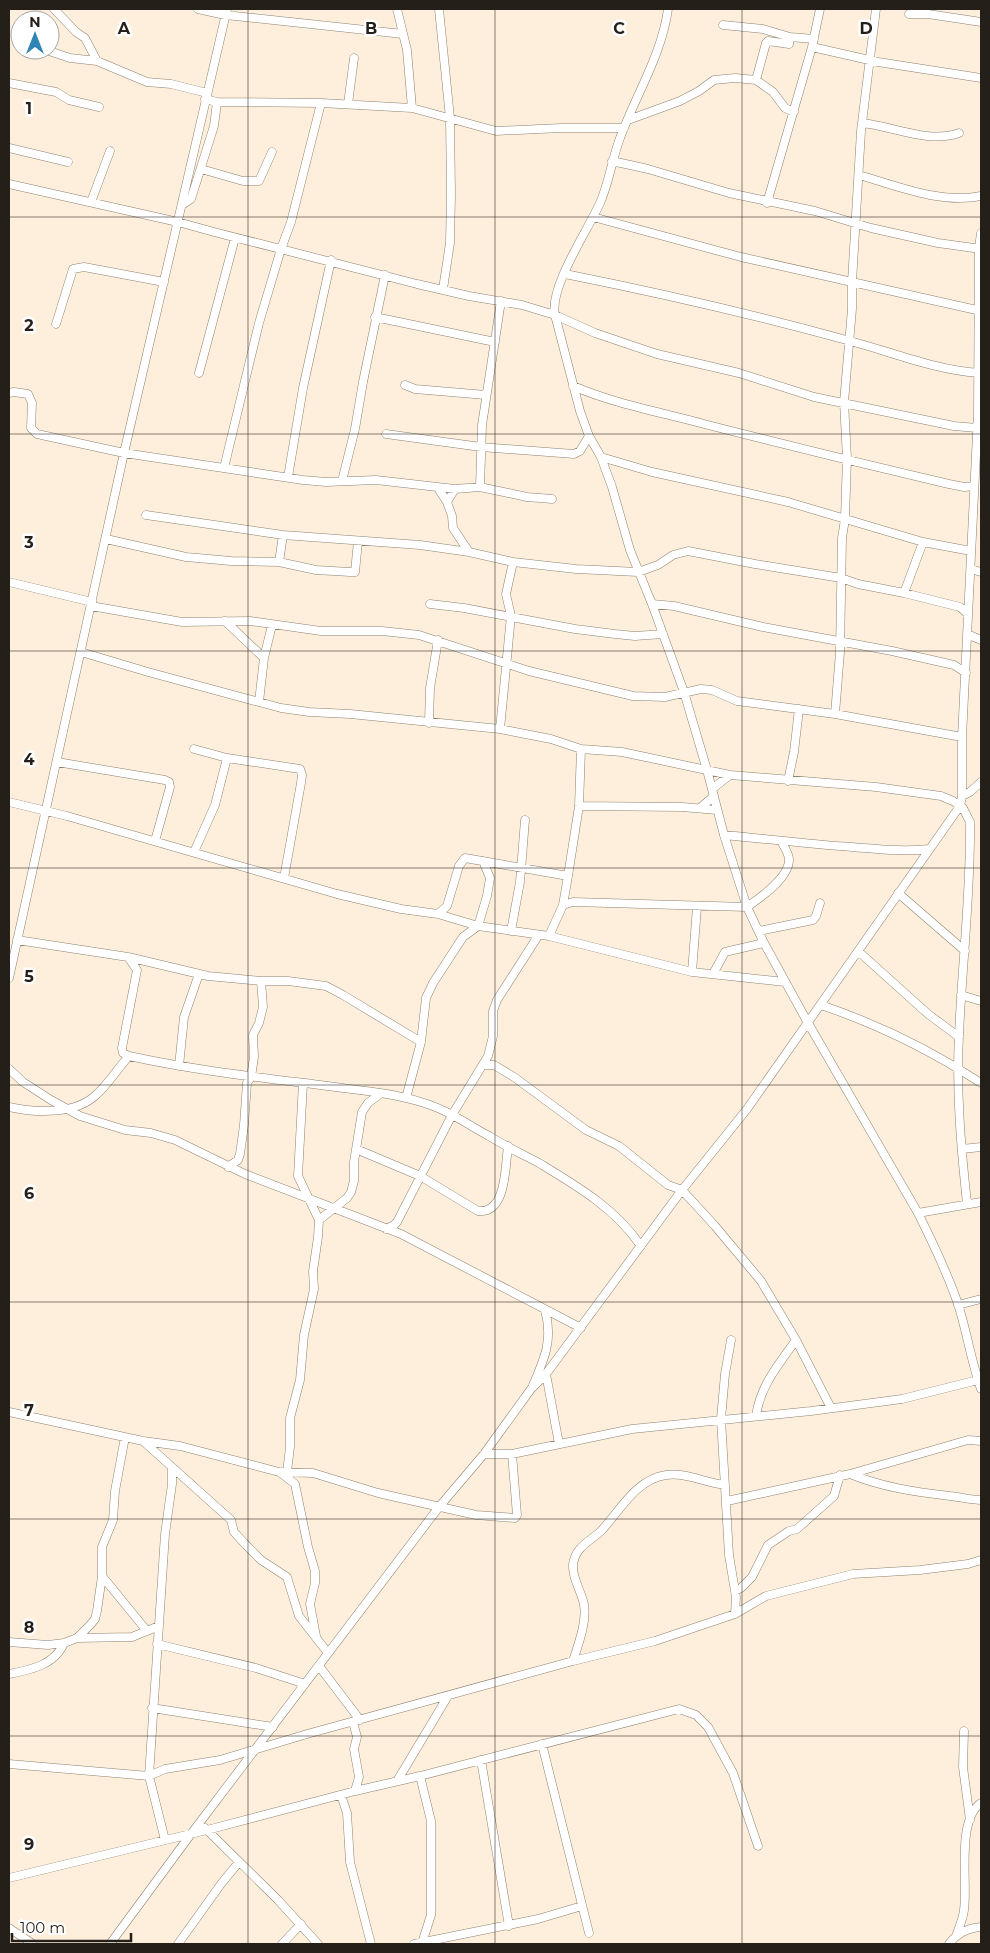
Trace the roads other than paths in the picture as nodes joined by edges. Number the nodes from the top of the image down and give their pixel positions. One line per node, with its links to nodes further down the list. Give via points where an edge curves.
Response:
1 (54, 9): 18 (street, via 85,38)
2 (198, 9): 8 (street)
3 (397, 9): 12 (street)
4 (440, 9): 29 (street)
5 (668, 9): 31 (street, via 652,63)
6 (820, 9): 14 (street)
7 (876, 9): 17 (street)
8 (226, 12): 12 (street); 22 (street)
9 (910, 14): 10 (street)
10 (981, 22)
11 (723, 25): 13 (street, via 763,29)
12 (403, 34): 27 (street)
13 (790, 37): 14 (street); 20 (street, via 789,44 766,43)
14 (813, 43): 17 (street); 28 (street)
15 (60, 55): 18 (street)
16 (354, 58): 25 (street)
17 (870, 59): 19 (street); 30 (street)
18 (97, 61): 22 (street, via 147,82 171,84)
19 (981, 78)
20 (756, 80): 28 (street, via 773,92 785,108); 31 (street, via 714,80 680,101)
21 (9, 83): 26 (street, via 56,92 70,100)
22 (206, 96): 23 (street); 44 (street)
23 (217, 102): 24 (street); 38 (street, via 214,126)
24 (321, 103): 25 (street); 51 (street, via 291,222)
25 (348, 104): 27 (street)
26 (99, 106)
27 (412, 108): 29 (street)
28 (794, 112): 43 (street)
29 (450, 118): 31 (street, via 496,132); 57 (street, via 450,243)
30 (862, 123): 32 (street, via 930,136 948,137); 39 (street)
31 (626, 124): 36 (street)
32 (959, 133)
33 (9, 148): 37 (street)
34 (110, 151): 42 (street)
35 (272, 152): 38 (street, via 259,181 243,181)
36 (612, 161): 43 (street); 45 (street)
37 (68, 162)
38 (201, 169): 44 (street, via 191,199)
39 (859, 175): 41 (street, via 912,191 942,196); 47 (street)
40 (9, 184): 42 (street)
41 (981, 196)
42 (91, 202): 46 (street)
43 (767, 203): 47 (street, via 815,211)
44 (182, 205): 46 (street)
45 (593, 217): 53 (street); 56 (street, via 741,257)
46 (178, 222): 49 (street); 55 (street)
47 (857, 224): 50 (street, via 938,243); 56 (street)
48 (981, 233): 50 (street)
49 (235, 238): 51 (street); 66 (street)
50 (980, 248): 59 (street)
51 (280, 249): 52 (street); 80 (street)
52 (331, 260): 54 (street); 82 (street, via 303,388)
53 (565, 274): 60 (street, via 554,302); 63 (street)
54 (385, 275): 57 (street); 61 (street)
55 (164, 282): 62 (street, via 84,267 73,269); 76 (street)
56 (852, 282): 59 (street); 63 (street)
57 (443, 289): 58 (street)
58 (501, 302): 60 (street); 64 (street)
59 (981, 310): 65 (street)
60 (555, 315): 68 (street); 71 (street, via 595,333 657,354 739,373 814,397)
61 (375, 317): 64 (street); 83 (street, via 356,429)
62 (56, 324)
63 (850, 341): 65 (street, via 937,366); 71 (street)
64 (494, 342): 70 (street)
65 (979, 372): 72 (street)
66 (199, 373)
67 (406, 385): 70 (street)
68 (573, 386): 74 (street); 78 (street, via 601,398)
69 (9, 392): 76 (street, via 28,394 32,403 31,428 37,434)
70 (486, 396): 75 (street)
71 (844, 402): 72 (street, via 923,421); 78 (street)
72 (979, 427): 79 (street)
73 (386, 434): 75 (street)
74 (589, 436): 75 (street, via 580,452 574,454); 77 (street)
75 (481, 447): 85 (street)
76 (124, 453): 80 (street); 94 (street)
77 (601, 457): 92 (street); 102 (street)
78 (847, 458): 84 (street, via 949,484); 92 (street)
79 (978, 464): 81 (street)
80 (224, 468): 82 (street)
81 (978, 475): 84 (street)
82 (288, 477): 83 (street, via 316,482)
83 (342, 481): 86 (street, via 376,480)
84 (974, 486): 91 (street)
85 (480, 487): 87 (street); 88 (street)
86 (438, 488): 87 (street); 89 (street)
87 (455, 489): 89 (street)
88 (552, 499)
89 (447, 502): 97 (street, via 453,528)
90 (146, 515): 93 (street)
91 (977, 516): 98 (street)
92 (845, 519): 96 (street); 104 (street)
93 (283, 535): 95 (street); 99 (street)
94 (106, 538): 99 (street, via 186,557); 109 (street)
95 (358, 541): 97 (street); 99 (street, via 355,572 316,570)
96 (923, 542): 98 (street); 108 (street)
97 (469, 552): 100 (street)
98 (971, 552): 101 (street)
99 (279, 562)
100 (513, 562): 102 (street); 113 (street, via 506,594)
101 (971, 568): 103 (street); 112 (street)
102 (638, 572): 104 (street, via 688,551); 111 (street)
103 (981, 572)
104 (841, 578): 106 (street); 107 (street)
105 (9, 582): 109 (street)
106 (858, 584): 107 (street); 108 (street)
107 (841, 590): 119 (street)
108 (904, 592): 112 (street)
109 (91, 604): 114 (street, via 182,622); 121 (street)
110 (430, 604): 113 (street)
111 (652, 604): 116 (street); 119 (street)
112 (968, 610): 117 (street)
113 (511, 616): 116 (street, via 615,634); 124 (street)
114 (225, 622): 115 (street, via 250,621); 122 (street)
115 (272, 625): 118 (street, via 321,631 401,632); 122 (street)
116 (663, 634): 127 (street)
117 (968, 634): 120 (street); 123 (street)
118 (438, 640): 124 (street); 133 (street, via 430,688)
119 (840, 640): 125 (street); 132 (street)
120 (981, 640)
121 (81, 652): 130 (street); 139 (street)
122 (264, 658): 130 (street)
123 (966, 661): 125 (street); 126 (street)
124 (505, 664): 129 (street, via 633,696 655,698); 134 (street)
125 (954, 665): 126 (street)
126 (966, 673): 135 (street)
127 (679, 679): 128 (street); 129 (street)
128 (684, 692): 129 (street); 131 (street, via 707,690 730,699); 140 (street)
129 (673, 695)
130 (259, 702): 133 (street, via 309,712)
131 (799, 709): 132 (street); 142 (street)
132 (835, 714): 135 (street)
133 (429, 723): 134 (street)
134 (500, 729): 137 (street, via 551,739)
135 (962, 737): 145 (street)
136 (194, 749): 138 (street)
137 (581, 749): 140 (street, via 622,752); 147 (street)
138 (227, 758): 157 (street, via 214,804); 161 (street, via 296,767 302,772)
139 (57, 762): 151 (street); 154 (street, via 169,782)
140 (707, 770): 141 (street); 144 (street)
141 (730, 775): 142 (street); 144 (street)
142 (788, 781): 148 (street, via 902,790 941,796)
143 (981, 782): 145 (street)
144 (713, 793): 149 (street); 150 (street)
145 (962, 796): 148 (street)
146 (9, 802): 151 (street)
147 (579, 806): 149 (street); 160 (street)
148 (960, 806): 156 (street); 179 (street, via 967,812 970,822)
149 (700, 808): 150 (street)
150 (717, 810): 153 (street)
151 (45, 811): 154 (street); 177 (street)
152 (525, 820): 159 (street)
153 (724, 835): 155 (street); 167 (street)
154 (155, 842): 157 (street)
155 (781, 842): 156 (street, via 896,851); 167 (street, via 788,854 787,868 767,893)
156 (929, 848): 162 (street)
157 (194, 852): 161 (street)
158 (483, 861): 159 (street); 165 (street, via 465,858 461,861); 171 (street, via 490,878)
159 (521, 868): 160 (street); 172 (street)
160 (568, 876): 163 (street)
161 (284, 878): 168 (street, via 379,904)
162 (898, 893): 179 (street); 180 (street)
163 (564, 901): 166 (street); 175 (street)
164 (820, 903): 173 (street, via 812,920)
165 (446, 906): 168 (street); 169 (street)
166 (698, 907): 167 (street); 183 (street)
167 (748, 907): 173 (street)
168 (438, 914): 169 (street)
169 (451, 917): 170 (street)
170 (460, 920): 171 (street); 176 (street)
171 (478, 926): 172 (street); 176 (street)
172 (511, 931): 174 (street)
173 (759, 931): 178 (street)
174 (538, 936): 175 (street); 197 (street, via 492,1011 493,1036)
175 (549, 936): 183 (street)
176 (463, 937): 195 (street, via 426,998)
177 (17, 940): 181 (street); 186 (street)
178 (764, 943): 182 (street); 185 (street, via 725,952)
179 (965, 951): 190 (street)
180 (858, 952): 192 (street); 194 (street)
181 (128, 958): 184 (street); 196 (street, via 137,970 122,1048 123,1053)
182 (776, 965): 187 (street); 189 (street)
183 (692, 972): 185 (street)
184 (199, 974): 188 (street); 200 (street, via 184,1017)
185 (713, 974): 187 (street)
186 (9, 978)
187 (766, 979): 189 (street)
188 (261, 981): 195 (street, via 326,986); 203 (street, via 263,1008 253,1035)
189 (785, 982): 193 (street)
190 (961, 995): 191 (street); 194 (street)
191 (981, 1001)
192 (821, 1005): 193 (street); 201 (street, via 862,1020)
193 (808, 1023): 217 (street, via 747,1109); 222 (street)
194 (959, 1037): 201 (street)
195 (421, 1042): 207 (street)
196 (130, 1056): 200 (street); 209 (street, via 88,1102)
197 (488, 1056): 198 (street); 199 (street)
198 (484, 1065): 199 (street); 210 (street)
199 (494, 1065): 217 (street, via 534,1090 586,1130 619,1146 668,1186)
200 (179, 1066): 203 (street)
201 (958, 1068): 205 (street); 214 (street)
202 (9, 1069): 209 (street, via 23,1082)
203 (251, 1076): 204 (street); 215 (street, via 247,1083 240,1154 238,1160)
204 (303, 1083): 206 (street); 218 (street, via 297,1169 301,1184)
205 (981, 1083)
206 (380, 1094): 207 (street); 213 (street, via 362,1112)
207 (406, 1098): 210 (street)
208 (9, 1107): 209 (street)
209 (66, 1109): 215 (street, via 125,1130 164,1136)
210 (452, 1115): 211 (street); 216 (street)
211 (508, 1146): 216 (street, via 497,1203 485,1212 478,1211); 227 (street, via 601,1203 632,1232)
212 (981, 1147): 214 (street)
213 (356, 1149): 216 (street); 221 (street, via 351,1192)
214 (962, 1149): 220 (street)
215 (228, 1167): 218 (street)
216 (420, 1176): 223 (street)
217 (682, 1190): 227 (street); 233 (street, via 760,1281)
218 (311, 1200): 221 (street); 224 (street)
219 (981, 1202): 220 (street)
220 (967, 1203): 222 (street)
221 (333, 1208): 224 (street); 225 (street)
222 (918, 1213): 229 (street)
223 (401, 1215): 225 (street, via 394,1226); 226 (street)
224 (319, 1220): 250 (street, via 314,1289 304,1334 300,1380 290,1418 290,1447)
225 (386, 1229): 226 (street)
226 (402, 1234): 230 (street)
227 (641, 1246): 231 (street)
228 (981, 1299): 229 (street)
229 (958, 1305): 234 (street)
230 (545, 1310): 231 (street); 237 (street, via 549,1337)
231 (581, 1328): 235 (street)
232 (731, 1340): 242 (street)
233 (796, 1340): 239 (street); 241 (street, via 760,1395)
234 (978, 1367): 236 (street)
235 (546, 1374): 237 (street); 246 (street)
236 (978, 1380): 238 (street); 239 (street, via 902,1398)
237 (531, 1389): 247 (street)
238 (981, 1389)
239 (830, 1408): 241 (street)
240 (9, 1412): 243 (street)
241 (756, 1416): 242 (street)
242 (721, 1419): 246 (street, via 632,1429); 253 (street)
243 (125, 1437): 244 (street); 258 (street, via 113,1520 102,1548)
244 (143, 1441): 249 (street); 250 (street, via 180,1446)
245 (981, 1441): 251 (street, via 968,1440)
246 (558, 1444): 248 (street)
247 (484, 1454): 248 (street); 256 (street)
248 (512, 1454): 256 (street, via 515,1518 476,1515)
249 (172, 1468): 261 (street); 263 (street, via 231,1520 234,1532 261,1560 286,1577 299,1616)
250 (283, 1472): 256 (street, via 313,1473); 263 (street, via 295,1484 300,1499 315,1571 310,1604)
251 (850, 1474): 252 (street); 254 (street, via 874,1484)
252 (840, 1476): 255 (street); 259 (street, via 834,1496 797,1529 768,1546 752,1577)
253 (726, 1485): 255 (street); 269 (street, via 668,1474 654,1478 631,1495 601,1530 582,1545 575,1557 573,1571 585,1607)
254 (981, 1500)
255 (726, 1501): 259 (street)
256 (439, 1507): 268 (street)
257 (981, 1560): 260 (street, via 920,1570 853,1574 766,1596)
258 (102, 1576): 262 (street); 264 (street, via 95,1619)
259 (735, 1591): 260 (street)
260 (735, 1614): 269 (street, via 655,1641)
261 (159, 1626): 262 (street); 267 (street)
262 (147, 1632): 264 (street, via 132,1637)
263 (316, 1636): 268 (street)
264 (77, 1638): 266 (street)
265 (9, 1642): 266 (street, via 31,1645)
266 (64, 1643): 271 (street, via 61,1651 39,1666)
267 (157, 1644): 272 (street, via 256,1668); 274 (street)
268 (328, 1653): 270 (street)
269 (573, 1661): 273 (street)
270 (319, 1666): 272 (street); 275 (street)
271 (9, 1674)
272 (305, 1684): 276 (street)
273 (448, 1696): 275 (street); 284 (street)
274 (152, 1708): 276 (street); 282 (street)
275 (357, 1721): 279 (street); 285 (street, via 354,1749 359,1777)
276 (273, 1728): 279 (street)
277 (964, 1731): 288 (street)
278 (542, 1744): 280 (street); 293 (street, via 672,1710 696,1715 708,1727 733,1773); 296 (street)
279 (255, 1751): 282 (street, via 165,1769); 289 (street)
280 (481, 1760): 283 (street); 298 (street)
281 (9, 1764): 282 (street)
282 (149, 1776): 292 (street)
283 (420, 1776): 284 (street); 304 (street, via 431,1821 431,1914)
284 (397, 1781): 285 (street)
285 (355, 1791): 286 (street)
286 (341, 1796): 290 (street); 310 (street, via 347,1813 350,1862)
287 (981, 1803): 288 (street)
288 (970, 1820): 302 (street, via 964,1861 964,1909)
289 (200, 1823): 290 (street); 291 (street)
290 (207, 1830): 291 (street); 294 (street)
291 (191, 1834): 292 (street); 306 (street)
292 (165, 1840): 295 (street)
293 (758, 1846)
294 (240, 1862): 297 (street); 307 (street)
295 (9, 1878)
296 (582, 1906): 298 (street); 301 (street)
297 (301, 1924): 308 (street); 309 (street)
298 (509, 1926): 303 (street)
299 (981, 1927): 302 (street)
300 (9, 1928): 305 (street)
301 (589, 1933)
302 (956, 1936): 312 (street)
303 (444, 1942): 304 (street)
304 (422, 1943): 311 (street)
305 (33, 1944)
306 (110, 1944)
307 (178, 1944)
308 (282, 1944)
309 (318, 1944)
310 (371, 1944)
311 (414, 1944)
312 (950, 1944)

